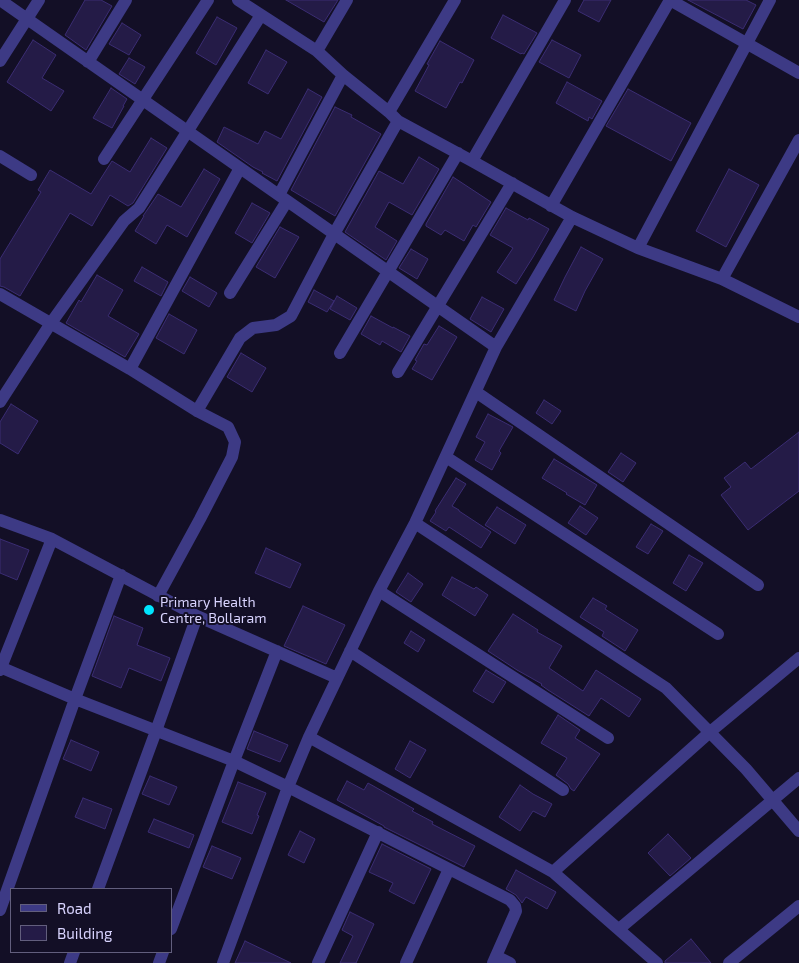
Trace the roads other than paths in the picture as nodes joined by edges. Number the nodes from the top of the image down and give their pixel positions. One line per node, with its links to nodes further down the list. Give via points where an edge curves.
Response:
1 (0, 0): 12 (street)
2 (39, 0): 12 (street)
3 (126, 0): 16 (street)
4 (208, 0): 19 (street)
5 (238, 0): 11 (street)
6 (347, 0): 14 (street)
7 (454, 0): 20 (street)
8 (565, 0): 26 (street)
9 (670, 0): 13 (street); 31 (street)
10 (770, 0): 13 (street)
11 (261, 15): 14 (street); 21 (street)
12 (27, 19): 15 (street); 16 (street)
13 (748, 43): 17 (street); 34 (street)
14 (317, 51): 18 (street)
15 (0, 61)
16 (88, 62): 19 (street)
17 (799, 73)
18 (343, 75): 20 (street); 30 (street)
19 (142, 100): 21 (street); 25 (street)
20 (393, 116): 23 (street); 33 (street)
21 (188, 132): 27 (street); 41 (street, via 139,208 124,221)
22 (799, 140): 36 (street)
23 (458, 153): 26 (street); 35 (street)
24 (0, 156): 28 (street)
25 (104, 159)
26 (472, 161): 29 (street)
27 (240, 168): 30 (street); 44 (street)
28 (31, 175)
29 (512, 183): 31 (street); 39 (street)
30 (283, 198): 33 (street); 37 (street)
31 (551, 206): 32 (street)
32 (572, 217): 34 (street); 42 (street)
33 (334, 234): 35 (street); 48 (street, via 291,316 276,325 253,328 240,338)
34 (638, 248): 36 (street)
35 (388, 272): 39 (street); 43 (street)
36 (722, 280): 40 (street)
37 (230, 293)
38 (0, 294): 41 (street)
39 (438, 307): 42 (street); 45 (street)
40 (799, 317)
41 (51, 323): 44 (street); 47 (street)
42 (496, 347): 46 (street)
43 (340, 353)
44 (130, 369): 48 (street)
45 (398, 372)
46 (476, 392): 49 (street); 54 (street)
47 (0, 402)
48 (196, 410): 56 (street, via 228,427 235,442 232,456)
49 (446, 457): 51 (street); 58 (street)
50 (0, 520): 52 (street)
51 (415, 523): 55 (street); 66 (street, via 666,688)
52 (52, 539): 53 (street); 62 (street)
53 (121, 576): 56 (street); 64 (street)
54 (758, 585)
55 (379, 591): 60 (street); 68 (street)
56 (158, 596): 57 (street)
57 (197, 616): 59 (street); 65 (street)
58 (718, 634)
59 (277, 651): 63 (street); 69 (street)
60 (350, 651): 63 (street); 72 (street)
61 (799, 658): 66 (street)
62 (0, 668): 64 (street)
63 (337, 678): 67 (street)
64 (75, 699): 65 (street); 80 (street)
65 (156, 731): 69 (street); 78 (street)
66 (710, 732): 73 (street); 77 (street)
67 (309, 737): 71 (street); 77 (street)
68 (608, 738)
69 (234, 761): 71 (street); 81 (street)
70 (799, 778): 73 (street)
71 (288, 787): 74 (street); 84 (street)
72 (563, 790)
73 (773, 800): 75 (street); 82 (street)
74 (378, 832): 76 (street); 85 (street)
75 (799, 832)
76 (449, 869): 83 (street, via 510,900 515,906 516,911); 86 (street)
77 (554, 872): 82 (street)
78 (98, 888)
79 (799, 906): 89 (street)
80 (0, 910)
81 (172, 926)
82 (619, 929): 88 (street)
83 (494, 960): 87 (street)
84 (223, 963)
85 (318, 963)
86 (406, 963)
87 (510, 963)
88 (657, 963)
89 (729, 963)

